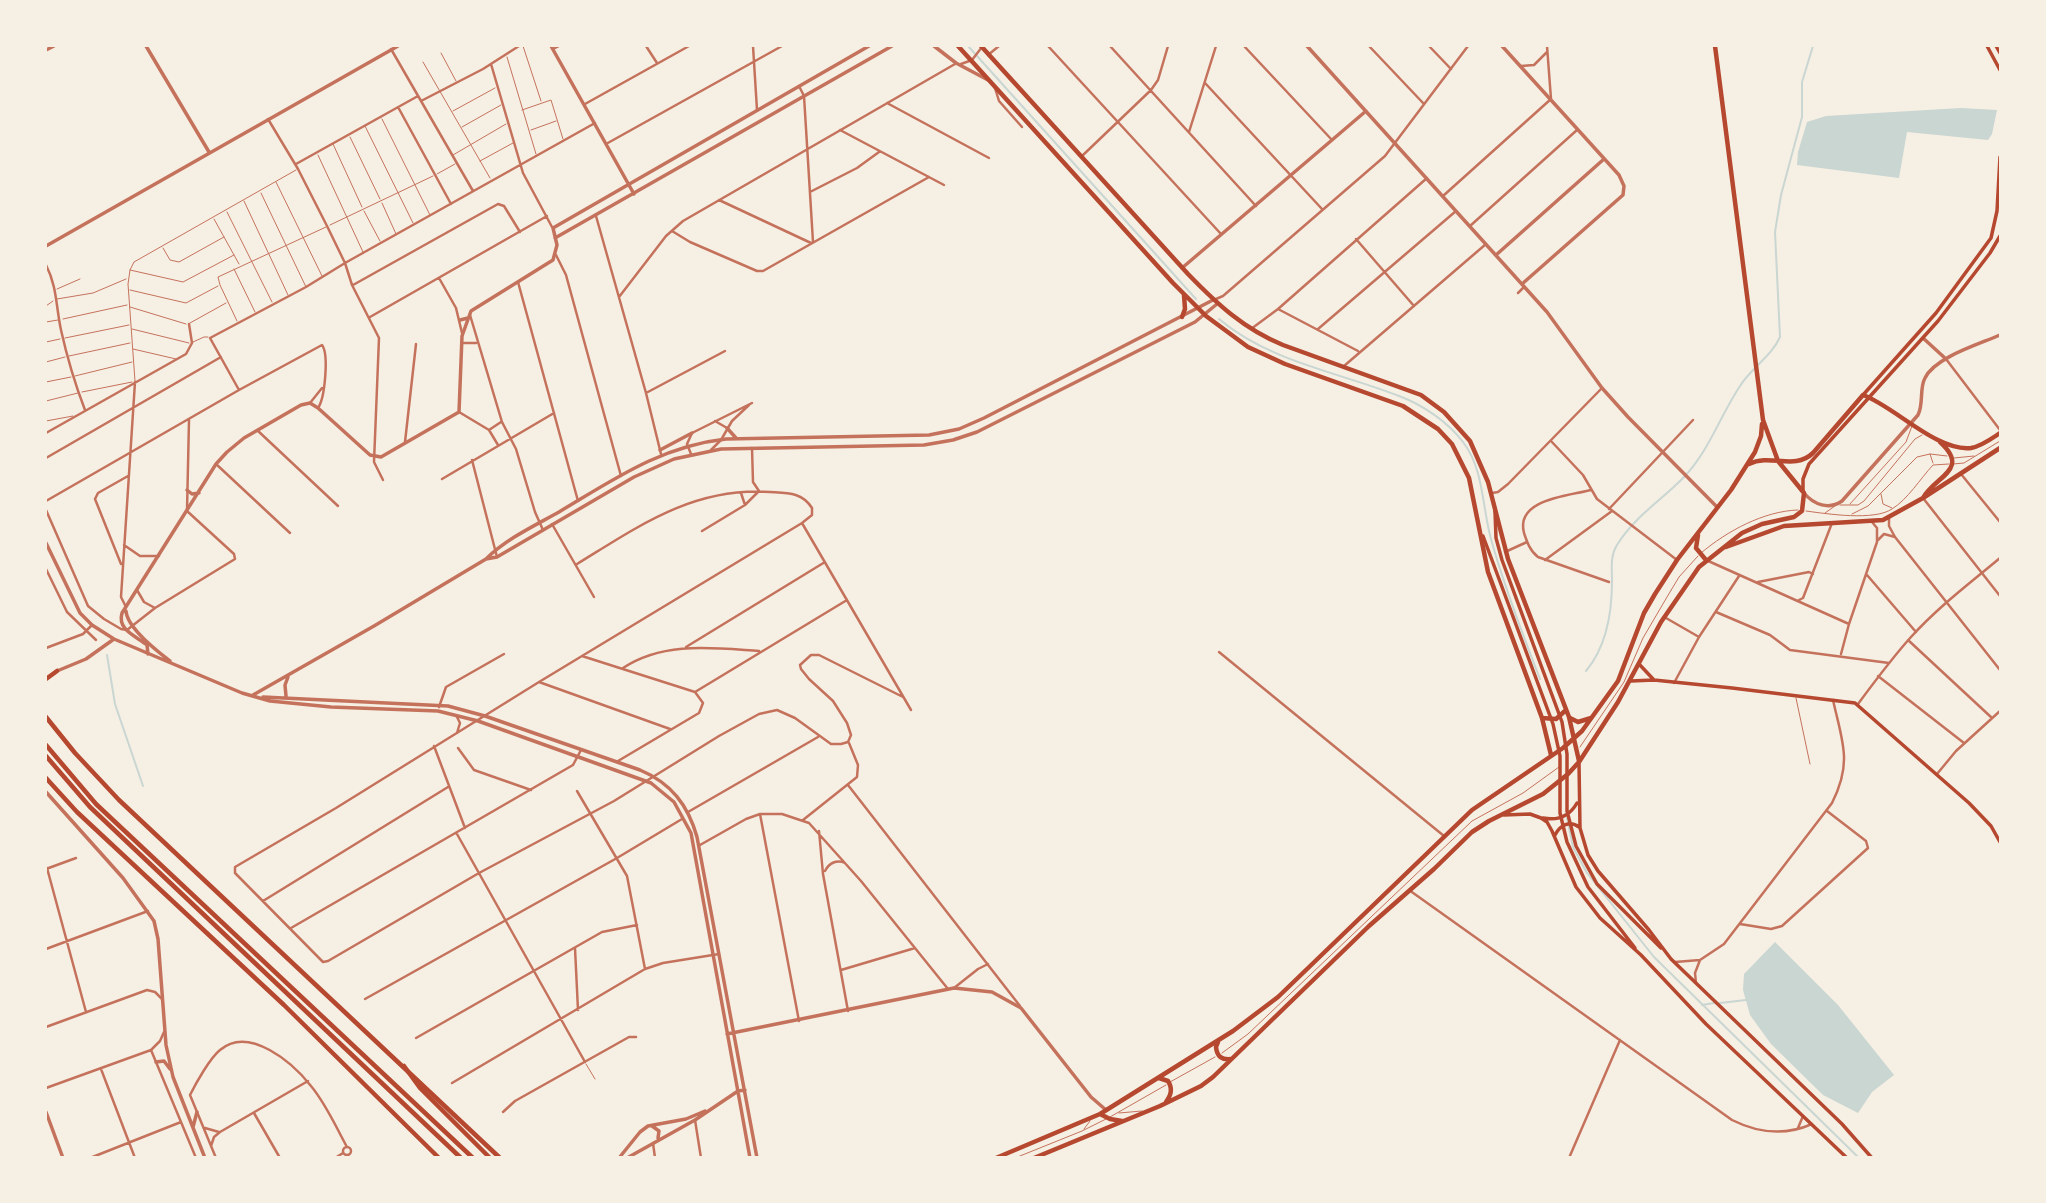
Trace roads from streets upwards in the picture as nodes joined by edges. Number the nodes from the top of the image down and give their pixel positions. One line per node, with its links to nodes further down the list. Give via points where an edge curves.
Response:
1 (54, 46): 32 (street)
2 (146, 46): 71 (street)
3 (398, 46): 31 (street)
4 (521, 46): 40 (street)
5 (559, 46): 29 (street)
6 (646, 46): 38 (street)
7 (689, 46): 38 (street)
8 (753, 46): 37 (street)
9 (782, 46): 37 (street)
10 (869, 46): 46 (street)
11 (892, 46): 49 (street)
12 (934, 46): 39 (street)
13 (958, 46): 36 (main road)
14 (999, 46): 35 (street)
15 (1048, 46): 59 (street)
16 (1110, 46): 47 (street)
17 (1168, 46): 47 (street)
18 (1216, 46): 45 (street)
19 (1244, 46): 65 (street)
20 (1307, 46): 57 (street)
21 (1369, 46): 54 (street)
22 (1429, 46): 42 (street)
23 (1468, 46): 42 (street)
24 (1502, 46): 41 (street)
25 (1547, 46): 33 (street)
26 (1715, 46): 161 (main road)
27 (1987, 46): 43 (main road)
28 (1996, 46): 34 (main road)
29 (552, 47): 53 (street)
30 (981, 48): 35 (main road); 36 (street)
31 (391, 49): 48 (street); 58 (street)
32 (46, 50)
33 (1547, 52): 41 (street, via 1534,65); 50 (street)
34 (2000, 53)
35 (988, 55): 73 (main road)
36 (973, 59): 39 (street); 44 (main road)
37 (754, 61): 56 (street); 66 (street)
38 (657, 63): 53 (street)
39 (956, 63): 44 (street); 52 (street)
40 (491, 64): 51 (street); 79 (street)
41 (1521, 66): 50 (street)
42 (1451, 69): 54 (street)
43 (2000, 70)
44 (993, 83): 61 (street, via 999,101); 120 (main road)
45 (1205, 83): 64 (street); 81 (street)
46 (799, 86): 49 (street); 56 (street)
47 (1151, 90): 59 (street); 64 (street)
48 (418, 96): 51 (street); 55 (street)
49 (804, 96): 68 (street); 75 (street)
50 (1552, 99): 62 (street); 89 (street)
51 (421, 101): 86 (street)
52 (887, 103): 63 (street); 76 (street)
53 (585, 104): 60 (street)
54 (1424, 104): 67 (street)
55 (398, 107): 78 (street); 91 (street)
56 (757, 110): 69 (street)
57 (1366, 111): 65 (street); 67 (street)
58 (268, 119): 71 (street); 78 (street)
59 (1117, 122): 73 (street); 101 (street)
60 (595, 123): 66 (street); 79 (street)
61 (1022, 127)
62 (1578, 129): 77 (street); 97 (street)
63 (840, 130): 68 (street); 70 (street)
64 (1189, 132): 92 (street)
65 (1332, 140): 81 (street)
66 (606, 144): 84 (street)
67 (1396, 144): 83 (street); 93 (street)
68 (808, 148): 87 (street); 90 (street)
69 (691, 149): 72 (street); 75 (street, via 690,155)
70 (879, 152): 82 (street); 87 (street)
71 (209, 153): 108 (street)
72 (679, 156): 80 (street); 84 (street)
73 (1082, 156): 113 (main road)
74 (2000, 157): 103 (main road)
75 (697, 158): 80 (street)
76 (989, 158)
77 (1604, 159): 110 (street); 118 (street, via 1623,183 1623,195)
78 (295, 164): 111 (street)
79 (521, 164): 86 (street); 95 (street)
80 (682, 167): 88 (street)
81 (1291, 176): 92 (street); 93 (street)
82 (929, 177): 85 (street); 106 (street)
83 (1427, 178): 89 (street); 104 (street)
84 (629, 184): 88 (street); 98 (street)
85 (944, 185)
86 (473, 191): 91 (street)
87 (810, 192): 106 (street)
88 (634, 194): 96 (street)
89 (1443, 196): 94 (street)
90 (719, 200): 99 (street); 106 (street)
91 (451, 204): 111 (street)
92 (1256, 206): 101 (street)
93 (1322, 209): 122 (street)
94 (1456, 211): 97 (street); 114 (street)
95 (547, 216): 98 (street); 100 (street)
96 (596, 216): 102 (street); 121 (street)
97 (1470, 226): 107 (street)
98 (553, 228): 102 (street)
99 (672, 230): 106 (street, via 760,271); 121 (street)
100 (520, 232): 115 (street); 117 (street, via 498,204)
101 (1222, 235): 113 (street)
102 (555, 238): 109 (street)
103 (1991, 238): 105 (street); 152 (main road)
104 (1356, 239): 114 (street); 125 (street)
105 (2000, 240): 136 (main road)
106 (812, 243)
107 (1486, 244): 110 (street); 123 (street)
108 (46, 246)
109 (556, 254): 116 (street, via 551,262); 196 (street, via 566,275)
110 (1496, 256): 118 (street)
111 (345, 263): 117 (street); 142 (street, via 210,338)
112 (46, 265): 156 (street)
113 (1182, 268): 122 (main road)
114 (1385, 273): 123 (street); 132 (street)
115 (439, 278): 128 (street); 130 (street)
116 (517, 282): 126 (street, via 474,307); 158 (street)
117 (352, 285): 128 (street)
118 (1523, 286): 119 (street); 149 (street)
119 (1518, 293)
120 (1184, 294): 124 (main road); 129 (main road)
121 (619, 297): 151 (street)
122 (1215, 302): 124 (street); 127 (street); 133 (main road)
123 (1413, 306): 141 (street)
124 (1199, 308): 127 (main road); 129 (street)
125 (1278, 309): 132 (street); 133 (street)
126 (470, 315): 130 (street); 135 (street); 138 (street)
127 (1206, 316): 147 (street); 223 (main road, via 1260,353 1403,406 1438,429 1465,466)
128 (370, 317): 188 (street, via 380,343)
129 (1182, 317): 145 (street)
130 (460, 320): 135 (street)
131 (189, 324): 146 (street, via 192,343 187,353)
132 (1318, 329): 141 (street)
133 (1250, 330): 144 (main road)
134 (2000, 335): 143 (street)
135 (462, 336): 137 (street)
136 (1923, 338): 143 (street); 152 (main road)
137 (462, 343): 138 (street); 157 (street)
138 (477, 343): 163 (street)
139 (416, 344): 177 (street)
140 (725, 351): 151 (street)
141 (1360, 352): 144 (street)
142 (220, 357): 150 (street); 154 (street)
143 (1946, 359): 164 (street, via 1925,378 1921,409); 168 (street)
144 (1344, 366): 204 (main road, via 1406,388 1444,412 1473,446)
145 (1080, 369): 147 (street, via 1073,376); 171 (street, via 944,433)
146 (135, 382): 154 (street); 156 (street)
147 (1077, 382): 180 (street, via 953,440)
148 (324, 385): 150 (street, via 326,352 322,345); 153 (street); 155 (street)
149 (1602, 388): 176 (street); 186 (street)
150 (239, 390): 159 (street)
151 (646, 393): 185 (street)
152 (1866, 396): 164 (main road); 191 (main road, via 1808,458); 205 (main road, via 1809,464)
153 (310, 403): 155 (street); 166 (street)
154 (134, 406): 184 (street); 189 (street)
155 (318, 408): 188 (street)
156 (85, 410): 169 (street)
157 (459, 412): 167 (street); 177 (street)
158 (554, 413): 173 (street); 208 (street)
159 (189, 419): 184 (street); 199 (street)
160 (1693, 420): 186 (street)
161 (1763, 420): 191 (main road); 193 (main road, via 1759,444)
162 (714, 421): 165 (street); 165 (street, via 752,403); 170 (street)
163 (502, 422): 167 (street); 173 (street)
164 (1912, 423): 172 (main road); 205 (street, via 1836,505 1818,505)
165 (727, 428): 174 (street); 175 (street)
166 (257, 430): 192 (street); 210 (street)
167 (489, 430): 178 (street)
168 (2000, 431): 172 (main road, via 1971,448)
169 (46, 433)
170 (692, 433): 179 (street); 185 (street)
171 (826, 437): 174 (street); 180 (street)
172 (1934, 437): 206 (main road, via 1947,449 1952,465)
173 (510, 438): 178 (street); 219 (street)
174 (736, 438): 175 (street)
175 (722, 440): 179 (street); 183 (street)
176 (1551, 441): 200 (street); 204 (street, via 1505,487)
177 (405, 444): 188 (street)
178 (498, 445): 190 (street)
179 (688, 446): 185 (street); 187 (street)
180 (826, 447): 181 (street)
181 (752, 448): 183 (street); 201 (street, via 753,482)
182 (2000, 449): 194 (main road)
183 (710, 451): 187 (street)
184 (131, 452): 195 (street); 207 (street)
185 (660, 452): 196 (street)
186 (1662, 453): 211 (street); 214 (street)
187 (691, 454): 222 (street, via 651,468)
188 (376, 457): 198 (street)
189 (46, 458)
190 (472, 460): 197 (street); 234 (street)
191 (1778, 461): 193 (main road, via 1762,459); 205 (main road)
192 (216, 464): 202 (street); 227 (street)
193 (1748, 464): 211 (main road)
194 (1961, 474): 206 (main road); 218 (street)
195 (128, 476): 232 (street); 245 (street, via 95,499)
196 (621, 476): 208 (street)
197 (442, 479)
198 (383, 480)
199 (187, 490): 202 (street); 215 (street)
200 (1591, 490): 214 (street); 229 (street, via 1533,506 1523,523)
201 (759, 491): 203 (street); 209 (street); 220 (street, via 799,495 808,501 813,512)
202 (199, 493): 215 (street)
203 (741, 493): 209 (street); 244 (street, via 677,506)
204 (1492, 493): 213 (main road)
205 (1804, 493): 233 (main road, via 1802,510 1794,517 1752,528)
206 (1923, 498): 216 (main road); 247 (street)
207 (46, 501)
208 (578, 501): 219 (street)
209 (745, 505): 225 (street)
210 (338, 506)
211 (1717, 507): 226 (main road)
212 (46, 510): 270 (street, via 88,606)
213 (1495, 510): 235 (main road); 382 (main road, via 1496,538 1508,577 1562,722 1567,811 1574,840 1592,877)
214 (1611, 510): 240 (street); 242 (street)
215 (187, 512): 236 (street); 264 (street, via 235,559)
216 (1888, 518): 217 (main road); 228 (street)
217 (1872, 522): 221 (main road); 230 (street)
218 (2000, 522)
219 (539, 523): 224 (street); 234 (street)
220 (802, 523): 243 (street); 284 (street)
221 (1832, 523): 233 (main road, via 1777,528); 248 (street)
222 (552, 524): 224 (street); 244 (street)
223 (1478, 524): 315 (main road, via 1488,572); 384 (main road, via 1558,741 1560,813 1567,842 1588,887)
224 (543, 530): 237 (street)
225 (702, 531)
226 (1699, 531): 240 (main road); 241 (main road, via 1696,544)
227 (290, 533)
228 (1895, 537): 230 (street, via 1884,534); 261 (street)
229 (1527, 541): 235 (street); 242 (street)
230 (1877, 542): 249 (street)
231 (46, 543): 268 (street, via 77,608)
232 (123, 545): 236 (street, via 137,555); 245 (street)
233 (1722, 548): 241 (main road)
234 (495, 550): 237 (street); 239 (street)
235 (1505, 552): 308 (main road)
236 (159, 556): 254 (street)
237 (497, 557): 239 (street)
238 (2000, 558): 247 (street)
239 (486, 559): 291 (street)
240 (1677, 560): 316 (main road, via 1644,613 1618,681)
241 (1706, 560): 250 (street); 266 (main road)
242 (1545, 561): 252 (street)
243 (825, 562): 259 (street); 277 (street)
244 (577, 564): 257 (street)
245 (122, 567): 263 (street, via 121,599)
246 (46, 569): 271 (street, via 64,607)
247 (1983, 573): 256 (street); 261 (street)
248 (1813, 574): 251 (street); 258 (street)
249 (1867, 575): 267 (street); 272 (street)
250 (1739, 576): 253 (street); 265 (street)
251 (1775, 580): 253 (street); 255 (street)
252 (1609, 582)
253 (1754, 582): 255 (street)
254 (137, 590): 263 (street); 264 (street, via 144,602)
255 (1775, 591): 260 (street)
256 (2000, 596)
257 (594, 597)
258 (1803, 597): 260 (street); 262 (street)
259 (847, 600): 279 (street); 301 (street)
260 (1797, 601): 262 (street)
261 (1947, 602): 272 (street); 289 (street)
262 (1805, 604): 267 (street)
263 (126, 608): 269 (street); 270 (street, via 120,620)
264 (155, 608): 269 (street)
265 (1716, 611): 273 (street); 283 (street, via 1770,635 1790,650)
266 (1664, 617): 273 (street); 285 (main road)
267 (1849, 624): 283 (street)
268 (92, 625): 271 (street); 274 (street)
269 (133, 625): 270 (street); 287 (street, via 152,648)
270 (125, 630): 281 (street, via 147,645)
271 (85, 632): 275 (street); 278 (street)
272 (1916, 632): 276 (street)
273 (1699, 637): 297 (street)
274 (114, 639): 281 (street); 290 (street, via 86,659)
275 (96, 640)
276 (1908, 640): 286 (street); 317 (street)
277 (686, 647): 279 (street); 288 (street, via 645,656)
278 (46, 648)
279 (761, 651): 298 (street)
280 (1219, 652): 359 (street)
281 (148, 654): 287 (street)
282 (504, 654): 306 (street, via 446,687)
283 (1841, 655): 286 (street)
284 (582, 656): 288 (street); 296 (street)
285 (1639, 663): 294 (main road); 295 (main road)
286 (1889, 663): 293 (street)
287 (178, 666): 299 (street)
288 (623, 668): 298 (street)
289 (2000, 670)
290 (57, 671): 292 (main road)
291 (289, 675): 299 (street); 300 (street)
292 (46, 676)
293 (1878, 676): 305 (street); 324 (street)
294 (1631, 681): 295 (main road); 333 (main road)
295 (1654, 681): 297 (main road)
296 (539, 682): 312 (street); 319 (street)
297 (1674, 683): 303 (main road)
298 (695, 692): 319 (street, via 704,703 702,710)
299 (251, 696): 302 (street)
300 (287, 697): 302 (street); 304 (street); 306 (street)
301 (902, 697): 307 (street); 323 (street, via 819,655 807,657 801,669 840,712 851,734)
302 (258, 698): 304 (street)
303 (1833, 700): 305 (main road); 346 (street, via 1846,768)
304 (287, 704): 309 (street)
305 (1858, 704): 335 (main road)
306 (439, 705): 309 (street); 312 (street)
307 (911, 710)
308 (1566, 710): 314 (main road); 315 (main road, via 1556,719)
309 (438, 711): 311 (street)
310 (2000, 711): 317 (street)
311 (455, 715): 318 (street); 320 (street, via 460,723)
312 (485, 716): 318 (street); 328 (street)
313 (46, 717): 418 (main road, via 119,800)
314 (1569, 717): 316 (main road, via 1578,722); 322 (main road)
315 (1542, 718): 330 (main road)
316 (1592, 718): 322 (main road)
317 (1992, 718): 324 (street)
318 (478, 721): 320 (street); 331 (street)
319 (670, 729): 332 (street)
320 (457, 733): 326 (street)
321 (818, 737): 323 (street, via 836,745); 336 (street, via 789,714 766,712); 347 (street)
322 (1574, 739): 330 (main road); 333 (main road)
323 (848, 742): 339 (street, via 859,769)
324 (1964, 743): 335 (street)
325 (46, 745): 466 (main road, via 96,804)
326 (434, 747): 340 (street); 371 (street, via 235,867 235,873)
327 (458, 748): 342 (street, via 474,770)
328 (581, 750): 331 (street); 332 (street)
329 (46, 756): 465 (main road, via 90,807)
330 (1551, 756): 359 (main road, via 1486,799)
331 (579, 757): 334 (street); 342 (street)
332 (617, 762): 336 (street)
333 (1579, 762): 345 (main road); 350 (main road, via 1553,787)
334 (632, 774): 338 (street); 341 (street)
335 (1937, 774): 361 (main road)
336 (654, 776): 338 (street); 347 (street, via 679,797)
337 (46, 778): 464 (main road)
338 (646, 781): 341 (street); 351 (street, via 668,795)
339 (848, 785): 353 (street); 385 (street)
340 (448, 787): 354 (street); 371 (street)
341 (633, 789): 348 (street)
342 (531, 790): 354 (street)
343 (46, 792): 372 (street)
344 (577, 792): 348 (street)
345 (1579, 800): 352 (main road, via 1564,816); 355 (main road)
346 (1827, 811): 374 (street); 374 (street, via 1866,841 1868,848 1782,926 1771,929)
347 (688, 812): 362 (street)
348 (590, 814): 365 (street); 368 (street)
349 (760, 814): 353 (street); 362 (street); 405 (street)
350 (1498, 816): 352 (main road); 370 (main road, via 1472,832)
351 (684, 818): 363 (street); 365 (street)
352 (1541, 818): 360 (main road)
353 (803, 820): 357 (street)
354 (465, 828): 358 (street)
355 (1580, 828): 360 (main road, via 1567,824); 382 (main road, via 1598,871)
356 (2000, 829): 361 (street)
357 (818, 831): 366 (street); 369 (street)
358 (457, 834): 368 (street); 376 (street)
359 (1445, 837): 408 (main road, via 1278,997)
360 (1555, 837): 384 (main road, via 1583,897)
361 (1999, 837)
362 (699, 846): 363 (street); 381 (street)
363 (694, 848): 383 (street)
364 (76, 858): 367 (street)
365 (617, 859): 373 (street); 375 (street, via 627,876)
366 (847, 864): 369 (street, via 831,863); 379 (street)
367 (46, 869): 377 (street)
368 (479, 873): 373 (street); 376 (street, via 328,961 321,961)
369 (823, 874): 392 (street)
370 (1409, 890): 413 (street); 415 (main road)
371 (263, 901): 376 (street)
372 (148, 911): 377 (street); 399 (street, via 158,939)
373 (505, 920): 391 (street); 398 (street)
374 (1740, 924): 386 (street, via 1721,947)
375 (637, 925): 378 (street, via 608,930); 389 (street)
376 (291, 928)
377 (67, 942): 380 (street); 403 (street)
378 (575, 948): 391 (street); 401 (street)
379 (915, 948): 392 (street); 395 (street)
380 (46, 949)
381 (719, 954): 383 (street); 396 (street)
382 (1667, 954): 387 (main road)
383 (712, 956): 389 (street); 397 (street)
384 (1641, 956): 437 (main road)
385 (984, 959): 388 (street); 390 (street)
386 (1700, 960): 387 (street); 393 (street)
387 (1674, 962): 393 (main road)
388 (988, 964): 390 (street); 400 (street)
389 (645, 969): 401 (street)
390 (978, 969): 394 (street)
391 (534, 970): 404 (street); 412 (street)
392 (841, 970): 402 (street)
393 (1696, 983): 479 (main road)
394 (954, 988): 395 (street); 400 (street, via 992,992)
395 (948, 989): 402 (street)
396 (726, 991): 397 (street); 409 (street)
397 (719, 993): 410 (street)
398 (365, 999)
399 (163, 1000): 403 (street, via 147,990); 407 (street)
400 (1021, 1008): 427 (street)
401 (578, 1010): 404 (street)
402 (848, 1011): 405 (street)
403 (86, 1012): 406 (street)
404 (562, 1018): 417 (street); 423 (street)
405 (799, 1021): 409 (street)
406 (46, 1027)
407 (165, 1029): 414 (street); 420 (street)
408 (1233, 1031): 415 (main road, via 1216,1047 1218,1056); 421 (main road)
409 (734, 1033): 410 (street); 425 (street)
410 (727, 1034): 426 (street)
411 (636, 1037): 417 (street)
412 (416, 1038)
413 (1620, 1040): 446 (street, via 1738,1123 1767,1132); 477 (street)
414 (151, 1049): 416 (street); 419 (street)
415 (1232, 1059): 428 (main road, via 1201,1086)
416 (156, 1062): 420 (street, via 164,1061); 440 (street)
417 (585, 1062): 434 (street, via 510,1103)
418 (404, 1066): 467 (main road); 468 (main road)
419 (101, 1069): 424 (street); 448 (street)
420 (171, 1070): 445 (street)
421 (1158, 1078): 428 (main road, via 1169,1083 1171,1094); 430 (main road)
422 (308, 1081): 432 (street, via 271,1049 237,1043 218,1051 190,1095); 433 (street); 451 (street)
423 (452, 1083)
424 (46, 1088)
425 (745, 1090): 426 (street); 474 (street)
426 (738, 1091): 429 (street); 473 (street)
427 (1097, 1103): 430 (street); 435 (street)
428 (1166, 1103): 439 (main road)
429 (710, 1109): 438 (street); 444 (street)
430 (1106, 1110): 435 (main road)
431 (46, 1112): 455 (street)
432 (197, 1112): 443 (street); 445 (street)
433 (254, 1112): 436 (street); 441 (street)
434 (503, 1112)
435 (1100, 1114): 439 (main road); 475 (main road)
436 (248, 1116): 441 (street); 447 (street)
437 (1803, 1116): 442 (main road); 446 (street)
438 (695, 1120): 449 (street); 472 (street)
439 (1125, 1121): 476 (main road)
440 (181, 1122): 448 (street); 452 (street)
441 (260, 1124): 462 (street)
442 (1812, 1124): 446 (street); 478 (main road)
443 (203, 1126): 447 (street); 450 (street)
444 (648, 1126): 449 (street, via 659,1131); 469 (street)
445 (193, 1128): 460 (street)
446 (1795, 1130)
447 (220, 1132): 450 (street)
448 (129, 1142): 456 (street); 457 (street)
449 (655, 1142): 470 (street); 471 (street)
450 (211, 1146): 461 (street)
451 (347, 1147): 453 (street); 454 (street)
452 (194, 1152): 458 (street); 459 (street)
453 (343, 1153): 454 (street); 463 (street)
454 (352, 1155)
455 (62, 1157)
456 (90, 1157)
457 (135, 1157)
458 (191, 1157)
459 (197, 1157)
460 (205, 1157)
461 (216, 1157)
462 (280, 1157)
463 (335, 1157)
464 (439, 1157)
465 (461, 1157)
466 (473, 1157)
467 (489, 1157)
468 (502, 1157)
469 (619, 1157)
470 (627, 1157)
471 (655, 1157)
472 (701, 1157)
473 (750, 1157)
474 (757, 1157)
475 (996, 1157)
476 (1034, 1157)
477 (1569, 1157)
478 (1847, 1157)
479 (1872, 1157)

